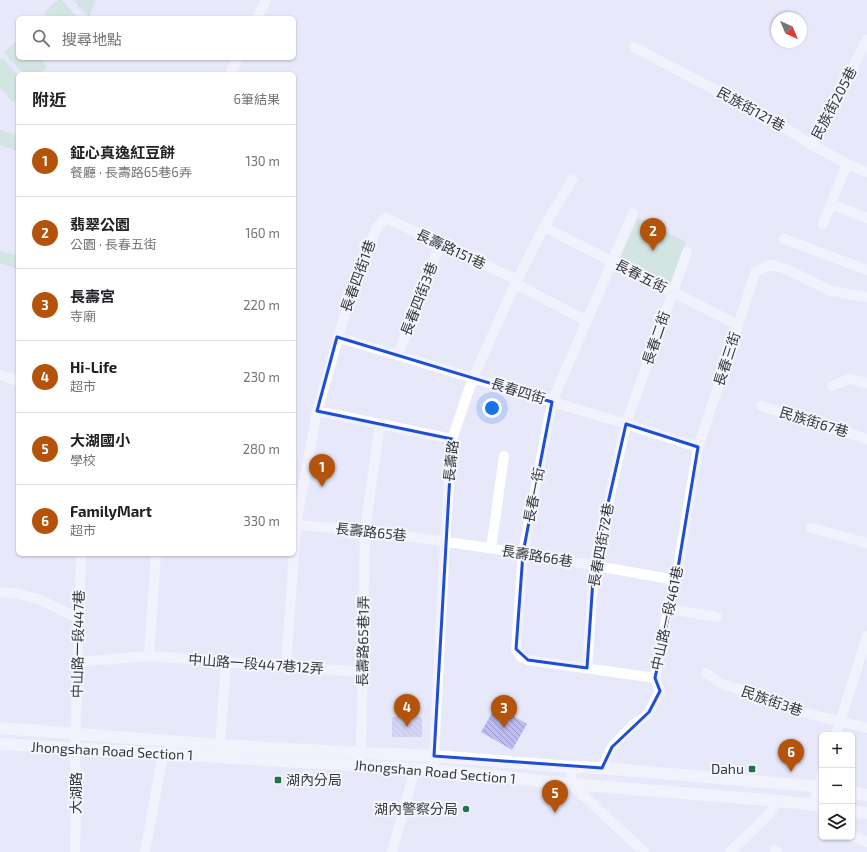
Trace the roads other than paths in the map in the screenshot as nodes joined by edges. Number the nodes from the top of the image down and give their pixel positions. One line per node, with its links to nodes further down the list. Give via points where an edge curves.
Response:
1 (266, 0): 2 (street)
2 (258, 16)
3 (867, 40): 7 (street, 民族街205巷)
4 (634, 47): 7 (street, 民族街121巷, via 776,122)
5 (237, 60): 6 (street)
6 (231, 72)
7 (812, 145): 8 (street, 民族街121巷)
8 (847, 164): 9 (street, 民族街121巷); 11 (street)
9 (867, 172)
10 (572, 180): 16 (street, 長壽路)
11 (831, 204): 14 (street); 15 (street)
12 (633, 212): 20 (street, 長春一街)
13 (386, 218): 18 (street, 長壽路151巷); 27 (street, 長春四街1巷, via 377,227)
14 (867, 218)
15 (823, 224)
16 (544, 227): 20 (street, 長春五街); 22 (street, 長壽路)
17 (784, 239): 21 (street)
18 (440, 244): 22 (street, 長壽路151巷); 28 (street, 長春四街3巷)
19 (686, 252): 23 (street, 長春二街)
20 (612, 262): 23 (street, 長春五街); 25 (street, 長春一街)
21 (867, 270)
22 (517, 282): 25 (street, 長壽路151巷); 30 (street, 長壽路)
23 (672, 292): 26 (street, 長春五街); 38 (street, 長春二街)
24 (867, 297): 26 (street, 長春三街, via 831,291 786,269 771,265 756,271)
25 (587, 321): 34 (street, 長春一街)
26 (738, 325): 41 (street, 長春三街)
27 (337, 337): 28 (street, 長春四街); 36 (street, 長春四街1巷)
28 (398, 355): 30 (street, 長春四街)
29 (0, 375): 31 (street)
30 (472, 378): 34 (street, 長春四街); 39 (street, 長壽路)
31 (16, 380)
32 (867, 383): 33 (street, via 849,379)
33 (832, 386)
34 (552, 402): 38 (street, 長春四街); 49 (street, 長春一街)
35 (761, 406): 40 (street, 民族街67巷)
36 (317, 411): 37 (street); 43 (street, 長春四街1巷)
37 (380, 424): 39 (street); 45 (street, 長壽路65巷1弄)
38 (626, 424): 41 (street, 長春四街); 53 (street, 長春四街72巷)
39 (452, 439): 46 (street, 長壽路)
40 (867, 439)
41 (698, 447): 54 (street, 中山路一段461巷)
42 (504, 456): 48 (street)
43 (296, 525): 45 (street, 長壽路65巷)
44 (811, 528): 47 (street)
45 (365, 530): 46 (street, 長壽路65巷); 65 (street, 長壽路65巷1弄)
46 (445, 542): 48 (street, 長壽路66巷); 78 (street, 長壽路)
47 (867, 543)
48 (491, 548): 49 (street, 長壽路66巷)
49 (523, 553): 53 (street, 長壽路66巷); 64 (street, 長春一街, via 516,649 521,657 528,660)
50 (81, 556): 58 (street, 中山路一段447巷)
51 (156, 556): 60 (street)
52 (294, 556): 63 (street, 長春四街1巷)
53 (594, 565): 54 (street, 長壽路66巷); 64 (street, 長春四街72巷)
54 (676, 580): 56 (street, 中山路一段461巷)
55 (0, 592): 58 (street, via 38,599)
56 (668, 608): 57 (street); 67 (street, 中山路一段461巷)
57 (717, 617)
58 (78, 618): 61 (street, 中山路一段447巷)
59 (867, 636): 68 (street)
60 (149, 656): 61 (street, 中山路一段447巷12弄); 62 (street, 中山路一段447巷12弄)
61 (77, 662): 72 (street, 中山路一段447巷)
62 (226, 662): 63 (street, 中山路一段447巷12弄); 74 (street)
63 (286, 666): 65 (street, 中山路一段447巷12弄)
64 (587, 668): 67 (street, 長春一街)
65 (362, 672): 76 (street, 長壽路65巷1弄)
66 (706, 673): 68 (street, 民族街3巷, via 721,684 769,698 790,708)
67 (655, 678): 81 (street, 中山路一段461巷, via 660,691 652,707 612,747)
68 (841, 721): 70 (street, 民族街3巷); 71 (street)
69 (0, 728): 72 (main road, Jhongshan Road Section 1)
70 (867, 728)
71 (837, 732)
72 (76, 733): 74 (main road, Jhongshan Road Section 1); 75 (street, 大湖路)
73 (0, 744): 75 (main road, Jhongshan Road Section 1)
74 (220, 745): 76 (main road, Jhongshan Road Section 1)
75 (75, 749): 77 (main road, Jhongshan Road Section 1); 93 (street, 大湖路)
76 (361, 753): 78 (main road, Jhongshan Road Section 1)
77 (163, 754): 80 (main road, Jhongshan Road Section 1); 94 (street)
78 (434, 756): 79 (main road, Jhongshan Road Section 1); 82 (street, 長壽路)
79 (571, 767): 81 (main road, Jhongshan Road Section 1); 83 (street)
80 (415, 768): 82 (main road, Jhongshan Road Section 1); 95 (street)
81 (602, 768): 84 (main road, Jhongshan Road Section 1)
82 (435, 770): 83 (main road, Jhongshan Road Section 1)
83 (572, 784): 87 (main road, Jhongshan Road Section 1); 96 (street)
84 (819, 786)
85 (855, 793): 86 (main road)
86 (867, 795)
87 (780, 801): 88 (main road, Jhongshan Road Section 1); 97 (street)
88 (818, 805)
89 (855, 811): 90 (main road)
90 (867, 813)
91 (855, 837): 92 (street)
92 (867, 842)
93 (74, 850)
94 (145, 852)
95 (392, 852)
96 (644, 852)
97 (730, 852)

